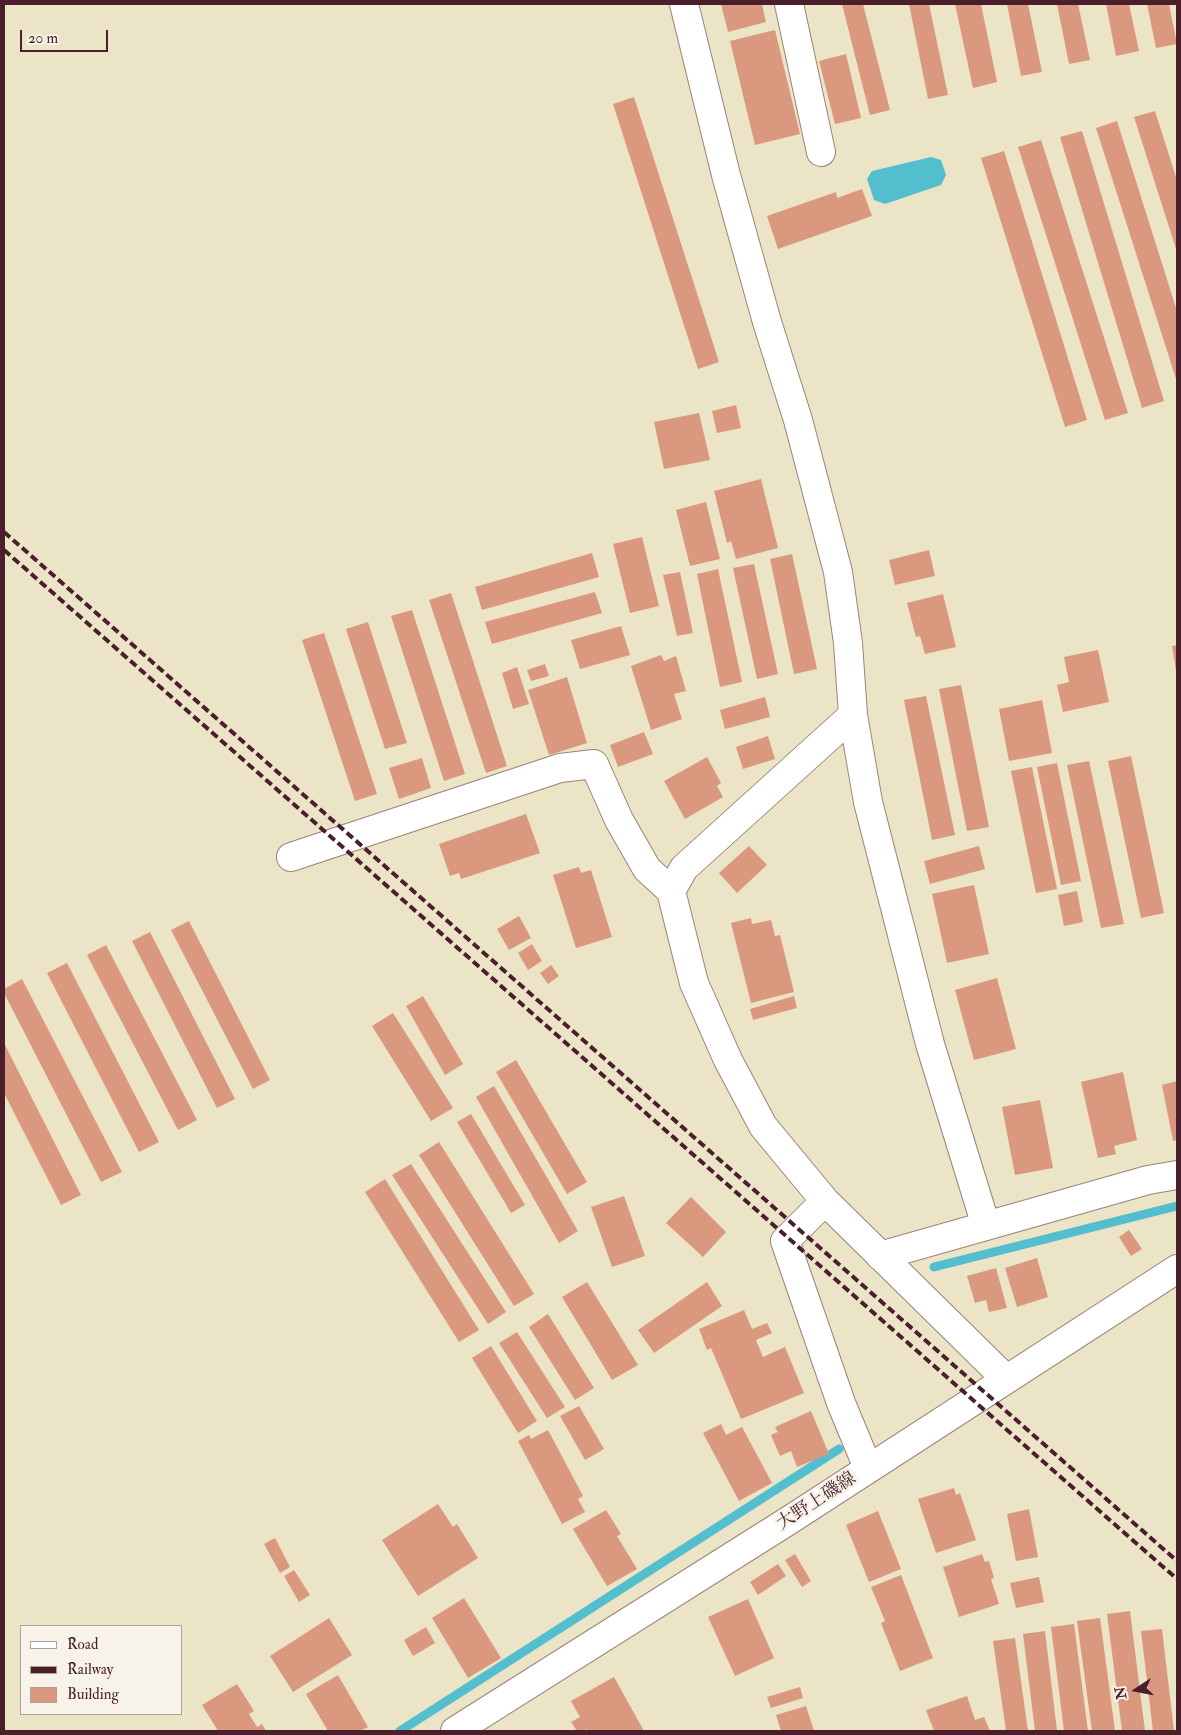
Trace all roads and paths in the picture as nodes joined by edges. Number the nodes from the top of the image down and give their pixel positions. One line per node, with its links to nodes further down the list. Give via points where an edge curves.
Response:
1 (684, 4): 4 (street, via 726,175 798,420 838,572 848,643)
2 (789, 4): 3 (street)
3 (821, 152)
4 (853, 715): 6 (street, via 684,868); 9 (street, via 868,802 930,1044)
5 (291, 857): 6 (street, via 560,768 594,764 619,820 647,869)
6 (671, 890): 8 (street, via 694,983 728,1060 764,1126)
7 (1177, 1175): 9 (street, via 1148,1180)
8 (826, 1201): 10 (street); 13 (street, via 785,1241 841,1403)
9 (986, 1226): 10 (street)
10 (880, 1256): 12 (street)
11 (1177, 1269): 12 (street, 大野上磯線)
12 (1006, 1380): 13 (street, 大野上磯線)
13 (868, 1468): 14 (street, 大野上磯線)
14 (456, 1731)

